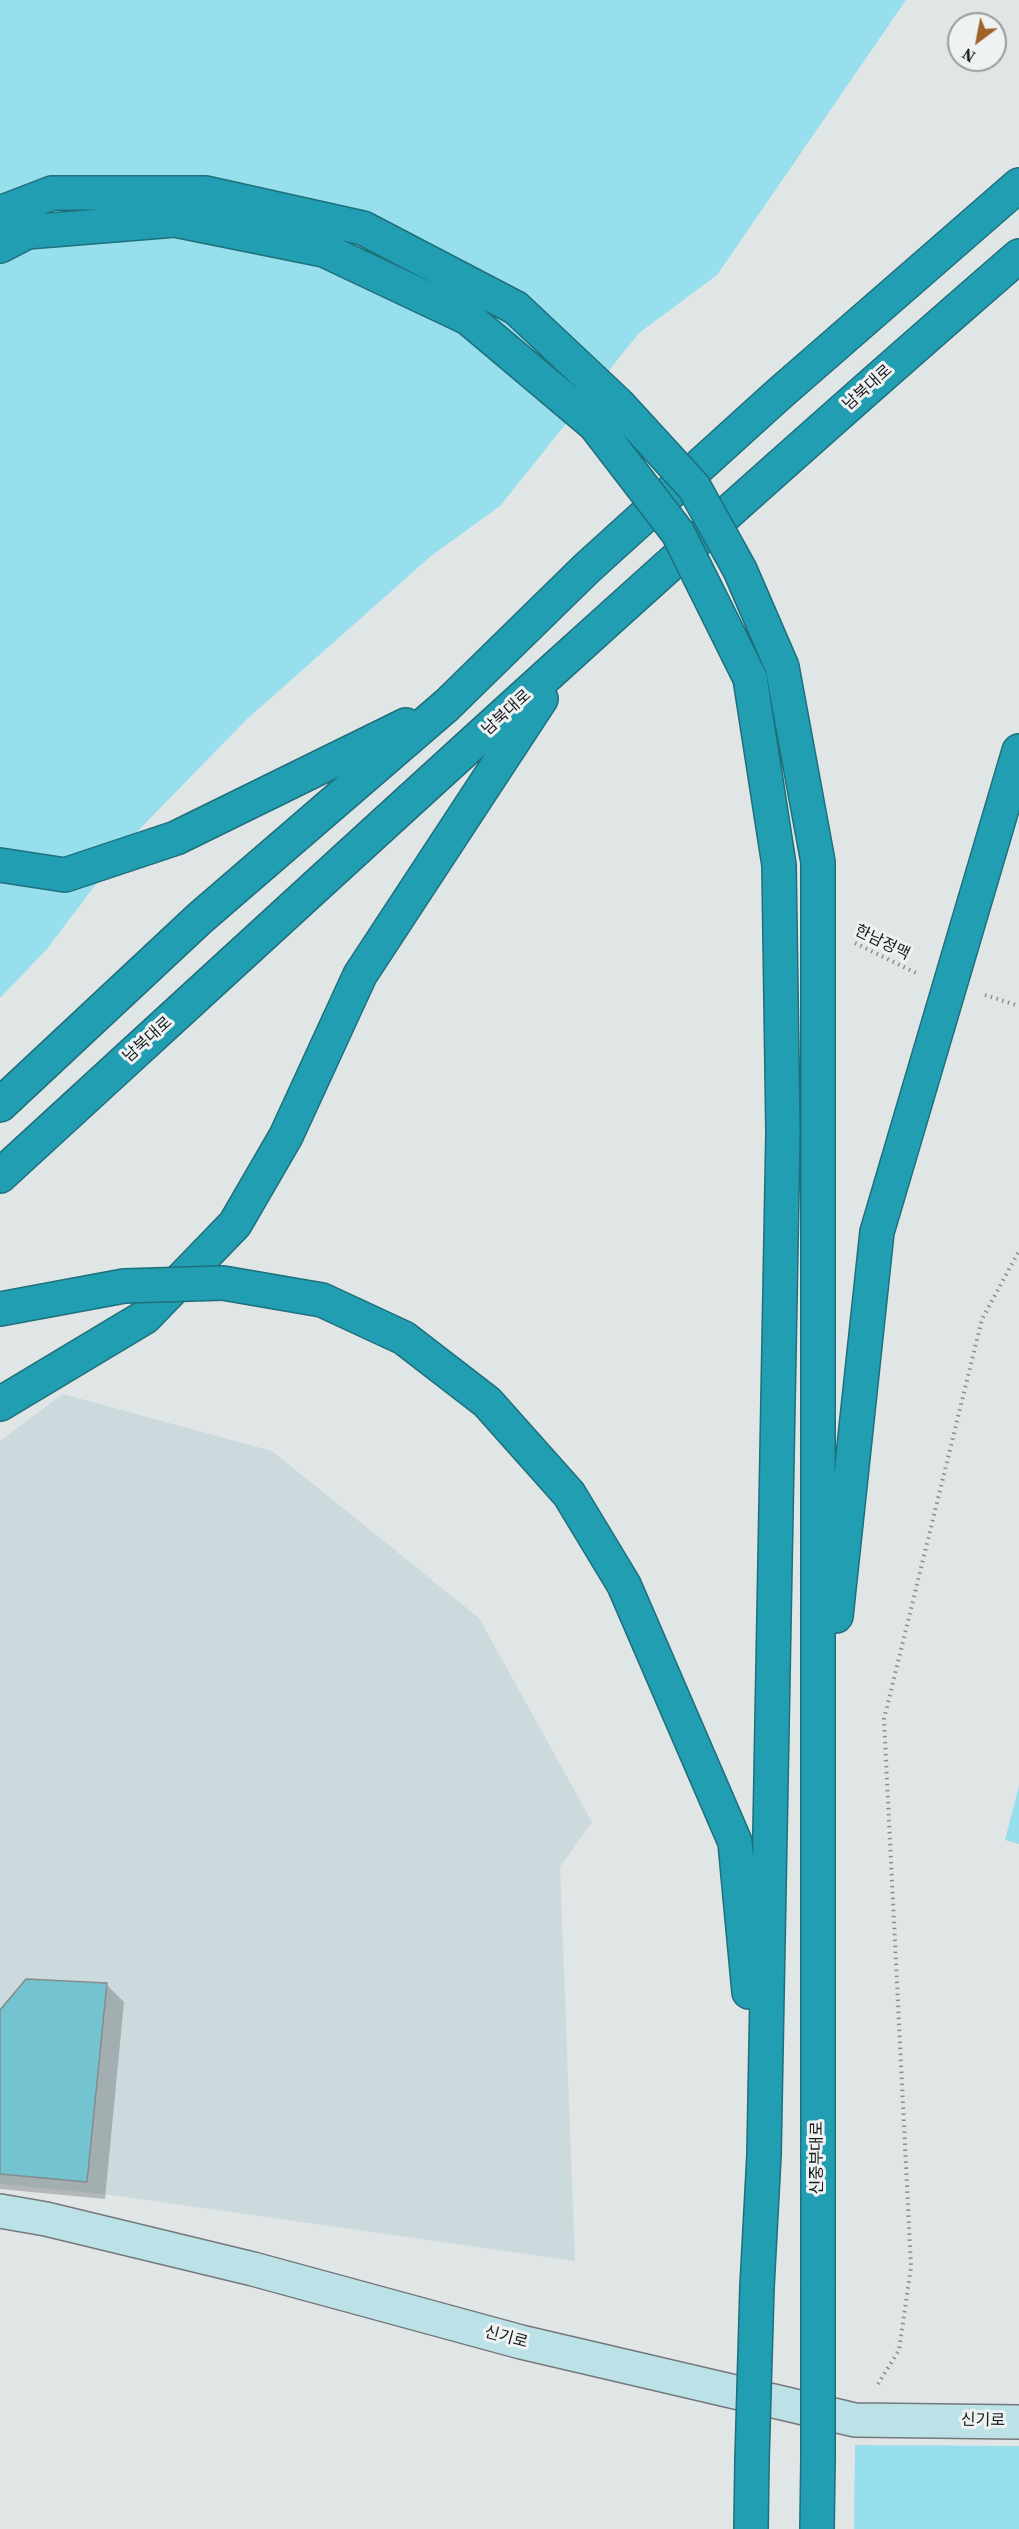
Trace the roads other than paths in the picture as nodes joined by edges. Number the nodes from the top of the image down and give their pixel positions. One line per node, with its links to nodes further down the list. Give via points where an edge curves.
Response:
1 (1019, 186): 6 (highway, via 779,394 596,560)
2 (0, 213): 13 (highway, bridge, via 51,193 206,193 363,228 516,308 618,404 694,487 740,570 782,667 818,862)
3 (0, 246): 14 (highway, bridge, via 27,232 175,220 324,250 468,318 595,426 678,532 750,678 779,865 783,1132)
4 (1019, 256): 5 (highway, 남북대로)
5 (567, 658): 10 (highway, 남북대로); 12 (highway, via 360,975 286,1136 235,1224 145,1317)
6 (447, 705): 8 (highway, via 176,838 65,875); 9 (highway, via 200,918)
7 (1019, 751): 13 (highway, via 877,1232)
8 (0, 865)
9 (0, 1105)
10 (0, 1176)
11 (0, 1309): 14 (highway, bridge, via 124,1286 223,1283 322,1300 404,1338 487,1402 569,1494 624,1585 735,1842)
12 (0, 1404)
13 (817, 1788): 18 (highway, 신중부대로, bridge)
14 (764, 2155): 17 (highway, bridge)
15 (0, 2211): 16 (street, 신기로, via 242,2266 521,2342 855,2420)
16 (1019, 2422)
17 (751, 2529)
18 (817, 2529)

